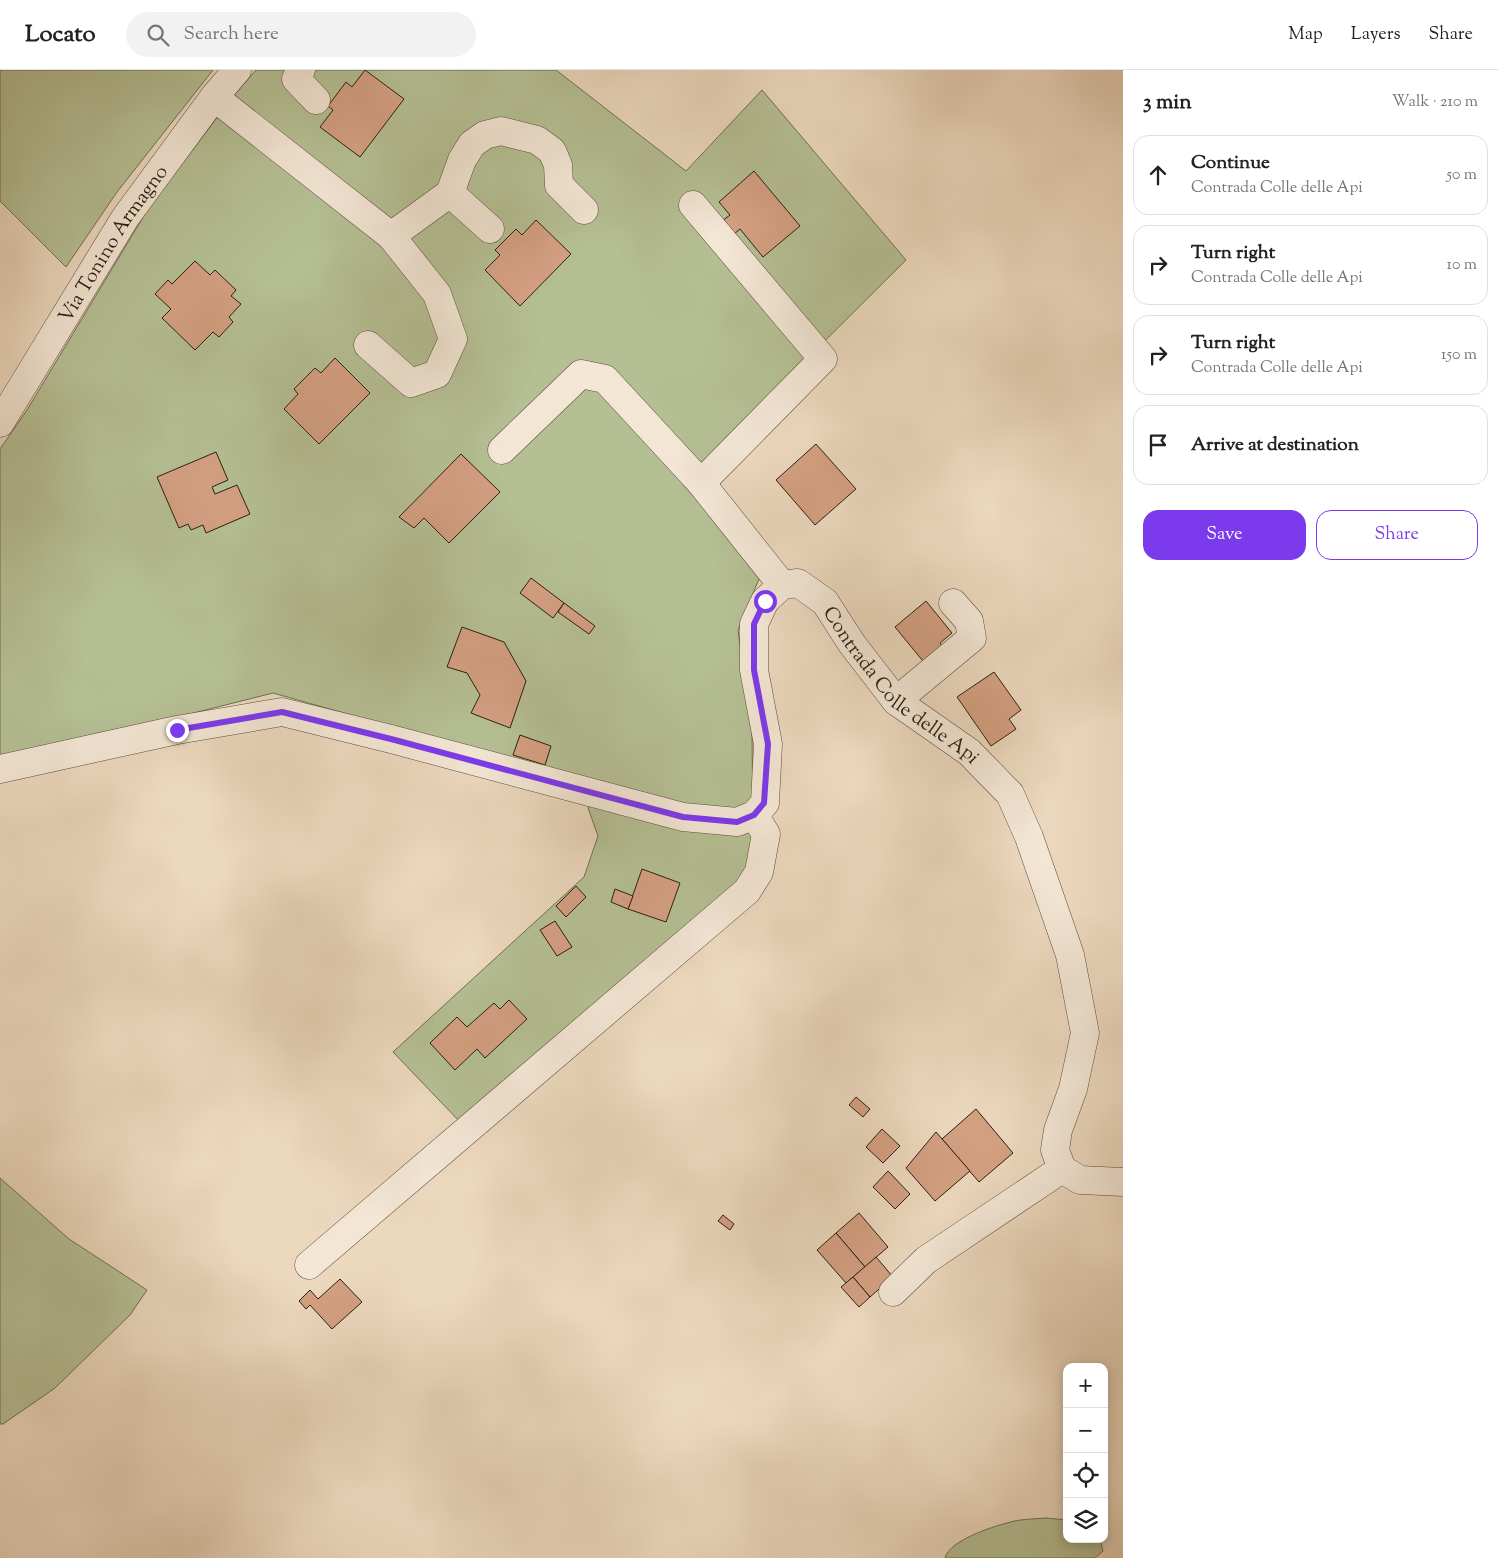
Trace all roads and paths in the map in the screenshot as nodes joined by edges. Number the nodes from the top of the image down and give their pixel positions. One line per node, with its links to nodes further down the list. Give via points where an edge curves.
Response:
1 (237, 70): 3 (street, Via Tonino Armagno)
2 (301, 70): 4 (street, via 296,79)
3 (214, 97): 9 (street); 11 (street, Via Tonino Armagno, via 125,218)
4 (316, 100)
5 (450, 193): 7 (street, via 462,160 472,144 484,135 500,131 537,140 552,151 558,165 559,185); 8 (street); 9 (street)
6 (693, 205): 13 (street, via 823,359)
7 (584, 210)
8 (490, 229)
9 (391, 236): 10 (street, via 437,294 453,339 437,374 411,383)
10 (368, 345)
11 (0, 423)
12 (502, 450): 13 (street, via 581,374 605,380)
13 (701, 483): 14 (street)
14 (782, 585): 16 (street, Contrada Colle delle Api, via 798,583 825,602 852,644); 18 (street, via 765,601 754,624 754,670 768,744 764,803)
15 (952, 603): 16 (street, via 969,621 972,638)
16 (896, 701): 19 (street, Contrada Colle delle Api, via 969,752 1010,794 1067,946 1085,1033 1054,1150)
17 (0, 769): 18 (street, via 177,730 282,712 683,817 737,822)
18 (754, 815): 21 (street, via 766,834 759,872 748,891)
19 (1062, 1169): 20 (street, via 1080,1180); 22 (street, via 926,1260)
20 (1123, 1182)
21 (309, 1265)
22 (893, 1292)

